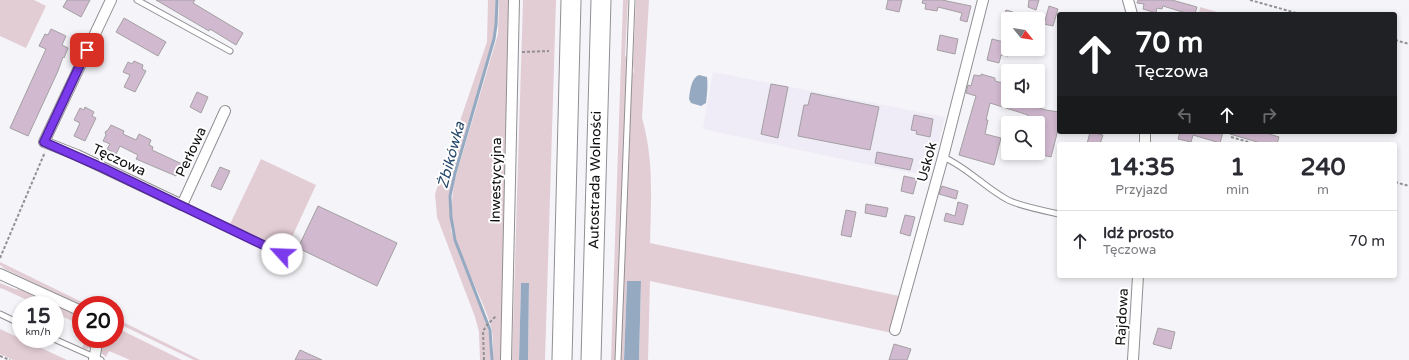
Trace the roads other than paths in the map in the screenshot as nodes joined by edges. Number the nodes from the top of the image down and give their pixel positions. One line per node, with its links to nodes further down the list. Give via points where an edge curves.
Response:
1 (111, 0): 13 (street, Tęczowa, via 46,143)
2 (137, 0): 10 (lane)
3 (514, 0): 25 (street, Inwestycyjna)
4 (571, 0): 26 (highway)
5 (601, 0): 27 (highway, Autostrada Wolności)
6 (632, 0): 28 (lane)
7 (983, 0): 12 (street, Uskok)
8 (1128, 0): 9 (street)
9 (1131, 12)
10 (230, 51)
11 (225, 111): 13 (street, Perłowa)
12 (943, 157): 14 (lane, via 1010,201); 21 (street, Uskok)
13 (182, 205): 15 (lane)
14 (1057, 213)
15 (282, 254)
16 (0, 274): 18 (street)
17 (1138, 278): 29 (street, Rajdowa)
18 (72, 307)
19 (0, 314): 20 (lane)
20 (12, 320)
21 (895, 330)
22 (64, 344): 24 (lane)
23 (96, 348): 24 (street)
24 (97, 359)
25 (506, 360)
26 (562, 360)
27 (591, 360)
28 (618, 360)
29 (1133, 360)

